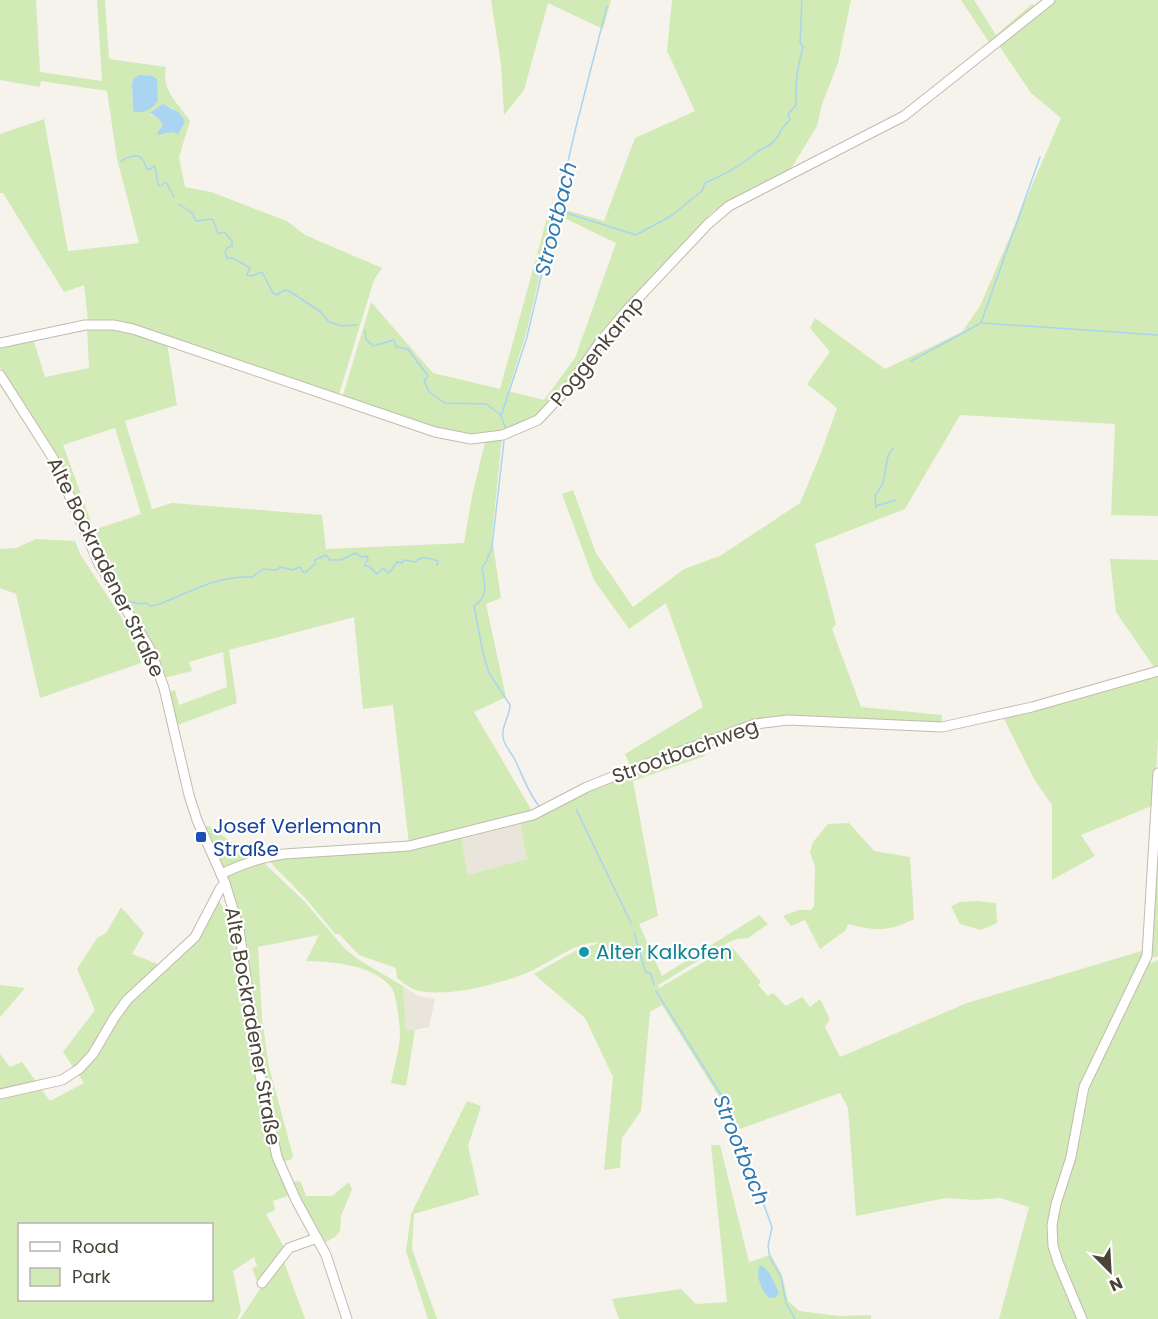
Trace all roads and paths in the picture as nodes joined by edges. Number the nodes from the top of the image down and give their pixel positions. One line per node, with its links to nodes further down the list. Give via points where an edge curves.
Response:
1 (1050, 0): 2 (street, Poggenkamp, via 904,116 729,206 628,309 553,407 538,420 503,435 471,439 435,432 123,327 85,325)
2 (0, 343)
3 (0, 375): 6 (street, Alte Bockradener Straße, via 53,458 99,564 150,650 165,688 189,795)
4 (1158, 671): 6 (street, Strootbachweg, via 1032,707 942,727 788,720 755,724 587,787 533,815 409,846 264,857 240,865)
5 (1158, 773): 11 (street, via 1147,956 1084,1086 1071,1157 1052,1225 1058,1262)
6 (223, 879): 7 (street, via 195,937 127,1000 79,1069 62,1080); 8 (street, Alte Bockradener Straße, via 243,949 270,1132 284,1176)
7 (0, 1094)
8 (317, 1238): 9 (street, via 289,1248); 10 (street, Alte Bockradener Straße)
9 (262, 1283)
10 (347, 1319)
11 (1082, 1319)

